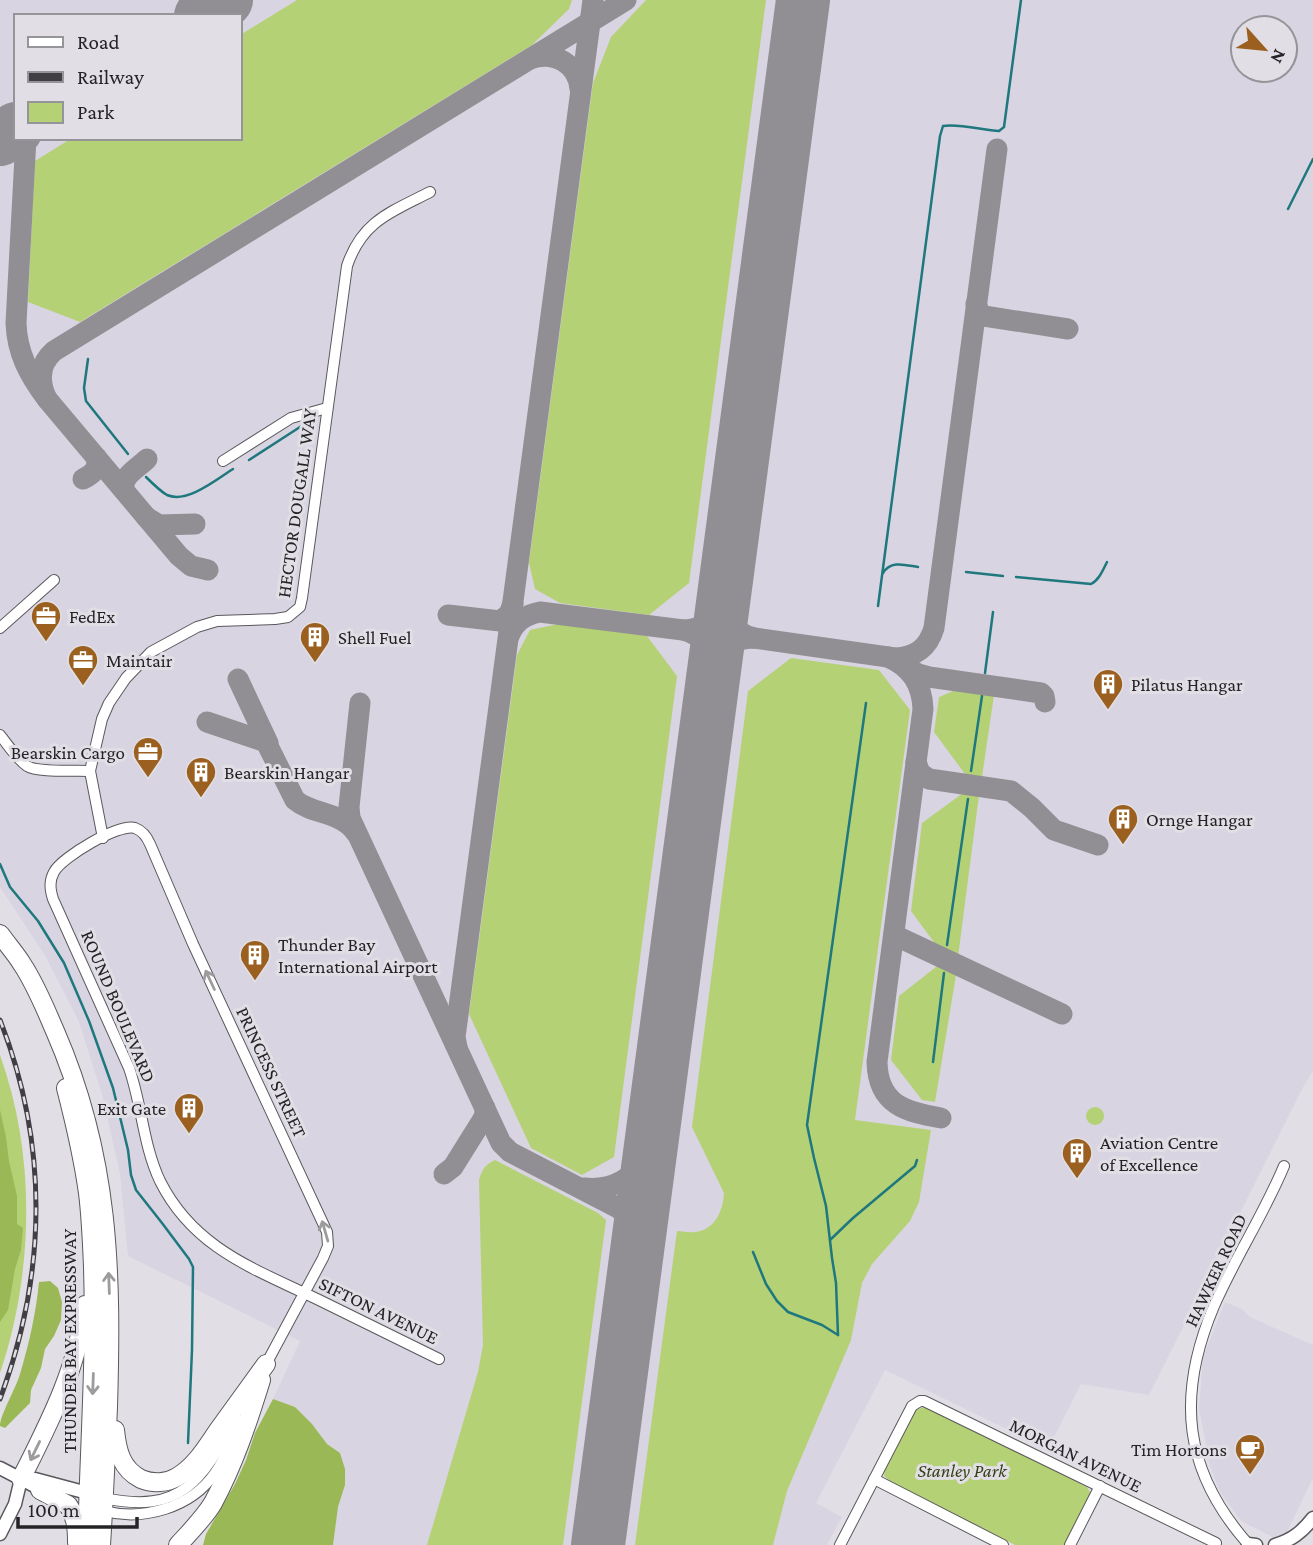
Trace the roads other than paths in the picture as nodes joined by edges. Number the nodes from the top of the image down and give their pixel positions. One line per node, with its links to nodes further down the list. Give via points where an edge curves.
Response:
1 (430, 192): 2 (street, HECTOR DOUGALL WAY, via 370,226 352,250)
2 (327, 408): 3 (street, via 291,418); 7 (street, HECTOR DOUGALL WAY, via 300,607 288,617 207,624 151,652 108,704)
3 (223, 461)
4 (54, 580): 5 (street)
5 (0, 628)
6 (0, 735): 7 (street, via 29,768)
7 (90, 771): 8 (street)
8 (103, 838): 12 (street, PRINCESS STREET, one-way to 8, via 328,1246 322,1221 145,835 128,828); 12 (street, ROUND BOULEVARD, via 56,868 51,891 129,1068 159,1178 179,1212 213,1245)
9 (2, 937): 11 (highway, THUNDER BAY EXPRESSWAY, via 66,1088 82,1154); 13 (highway, THUNDER BAY EXPRESSWAY, one-way to 9, via 107,1235 87,1119 71,1066 41,997)
10 (1284, 1167): 32 (street, HAWKER ROAD, via 1215,1305 1192,1375 1197,1456 1224,1515)
11 (92, 1242): 17 (highway, one-way to 17, via 84,1313 69,1377); 21 (highway, THUNDER BAY EXPRESSWAY, one-way to 21)
12 (303, 1293): 14 (street, SIFTON AVENUE); 15 (street, PRINCESS STREET)
13 (110, 1333): 15 (highway, via 119,1455 132,1473 146,1481 174,1479 195,1463); 21 (highway, THUNDER BAY EXPRESSWAY)
14 (439, 1359)
15 (266, 1364): 21 (street, PRINCESS STREET, via 220,1465 205,1485 180,1502 141,1515 125,1515); 28 (highway, via 229,1469 212,1503)
16 (0, 1468): 17 (main road)
17 (21, 1479): 20 (main road); 21 (main road, via 35,1479); 23 (main road)
18 (874, 1479): 19 (street, MORGAN AVENUE, via 912,1406 920,1401); 29 (street); 30 (street)
19 (1100, 1486): 24 (street, MORGAN AVENUE); 31 (street)
20 (40, 1490): 21 (main road); 25 (highway, via 71,1509)
21 (96, 1502): 26 (highway, THUNDER BAY EXPRESSWAY); 27 (highway, THUNDER BAY EXPRESSWAY)
22 (1313, 1519): 33 (main road, via 1296,1536); 34 (main road)
23 (0, 1534)
24 (1216, 1544)
25 (77, 1545)
26 (87, 1545)
27 (102, 1545)
28 (178, 1545)
29 (840, 1545)
30 (1003, 1545)
31 (1070, 1545)
32 (1251, 1545)
33 (1275, 1545)
34 (1301, 1545)

